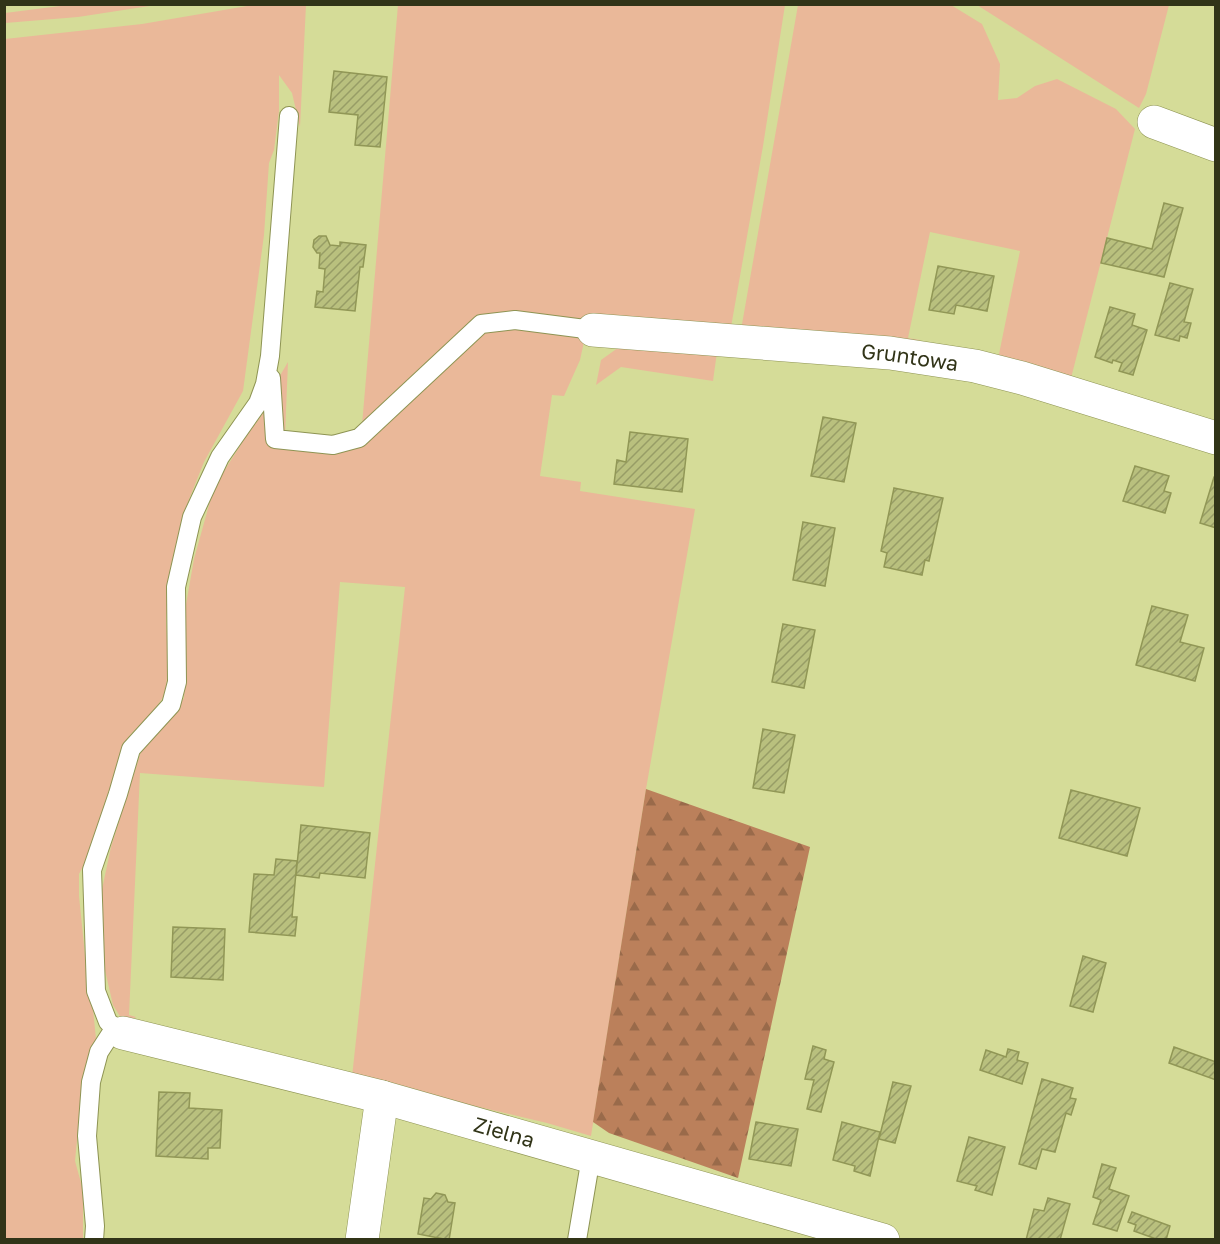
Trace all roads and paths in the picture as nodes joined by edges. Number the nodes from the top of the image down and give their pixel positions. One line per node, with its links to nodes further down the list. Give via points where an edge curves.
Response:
1 (289, 116): 5 (lane)
2 (1154, 122): 3 (street)
3 (1215, 145)
4 (593, 330): 5 (lane, via 515,320 481,324 359,438 333,445 275,440); 6 (street, Gruntowa, via 890,353 975,366)
5 (270, 356): 7 (lane, via 258,403 220,457 192,516 176,587 177,682 171,705 131,749 92,870 96,991 108,1022)
6 (1215, 438)
7 (123, 1033): 8 (street, Zielna); 10 (lane, via 110,1035 99,1052 91,1082 87,1136)
8 (382, 1097): 9 (street, Zielna); 11 (street)
9 (591, 1157): 12 (lane); 13 (street, Zielna)
10 (94, 1239)
11 (362, 1239)
12 (577, 1239)
13 (883, 1239)

